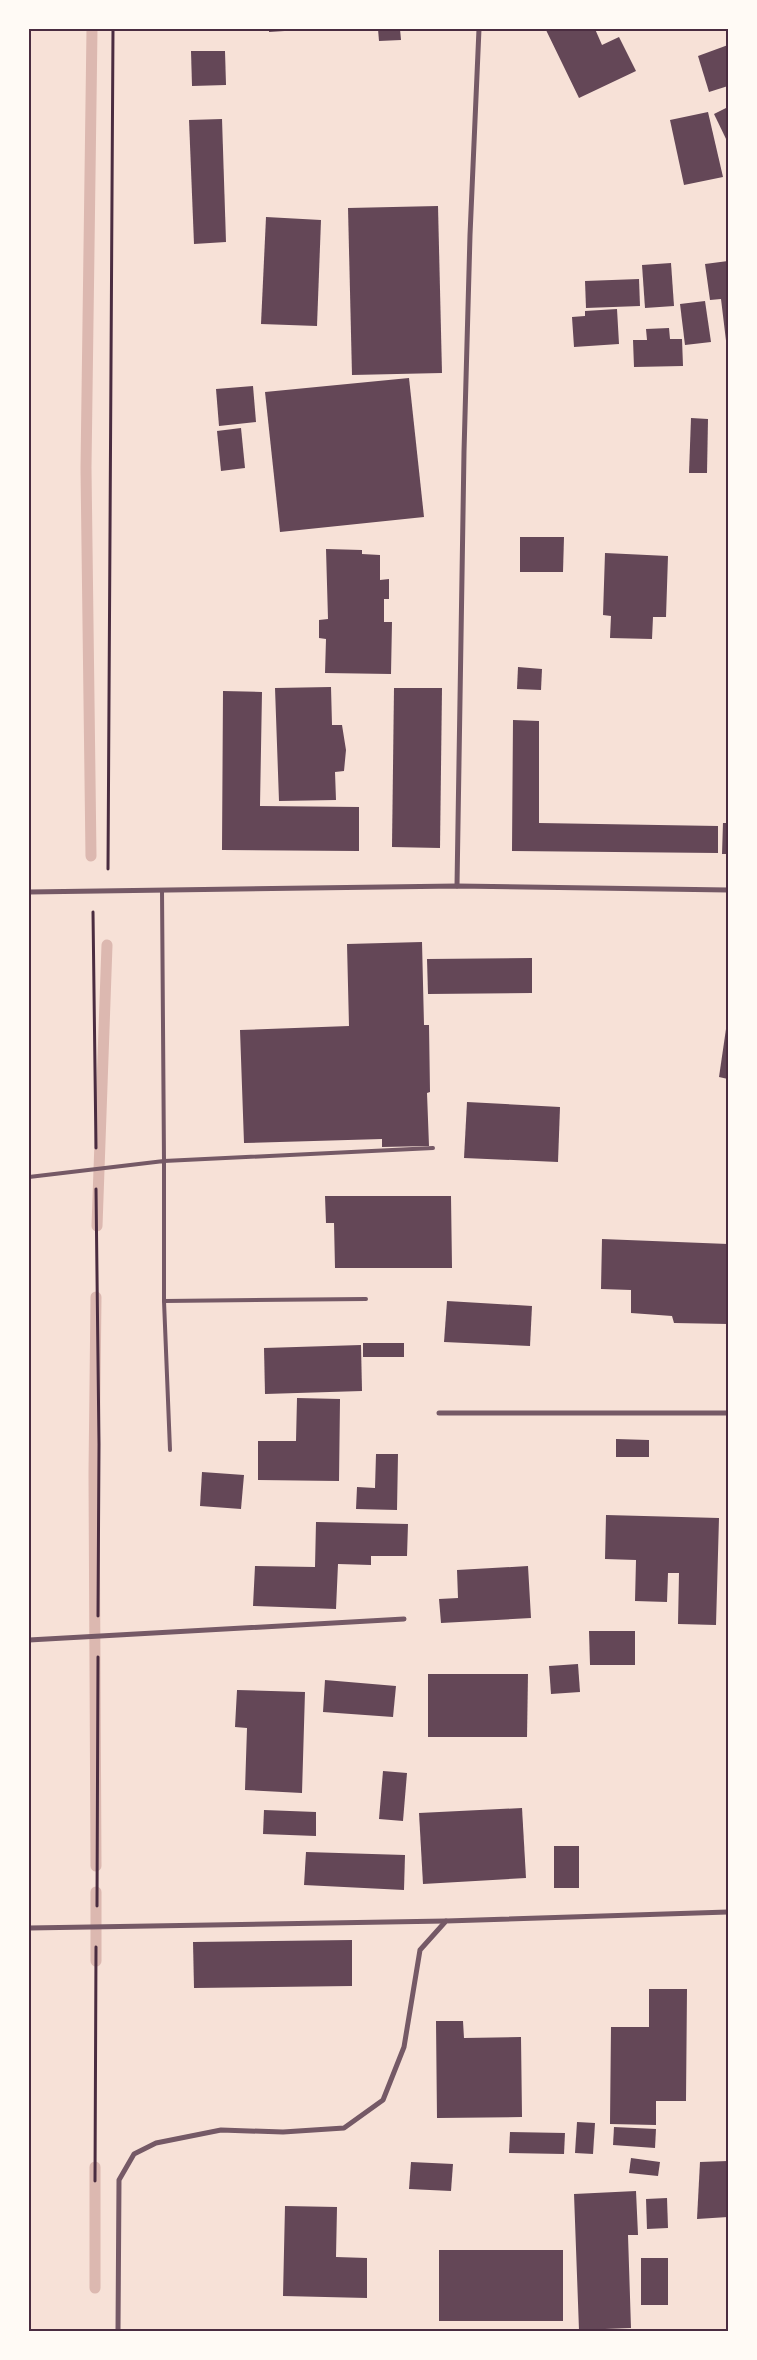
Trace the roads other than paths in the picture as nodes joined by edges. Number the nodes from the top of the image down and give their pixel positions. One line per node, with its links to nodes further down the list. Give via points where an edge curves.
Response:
1 (479, 29): 2 (street, via 464,432)
2 (458, 886): 3 (street); 4 (street)
3 (162, 890): 5 (street); 7 (lane)
4 (728, 890)
5 (29, 892)
6 (433, 1148): 7 (lane)
7 (164, 1161): 8 (lane); 10 (lane)
8 (29, 1177)
9 (366, 1299): 10 (lane)
10 (164, 1301): 13 (lane)
11 (728, 1413): 12 (street)
12 (439, 1414)
13 (170, 1450)
14 (404, 1618): 15 (street)
15 (29, 1640)
16 (728, 1912): 17 (street)
17 (446, 1921): 18 (street); 19 (street, via 420,1950 404,2047 383,2100 344,2128 283,2132 221,2130 156,2143 134,2154 119,2180)
18 (29, 1928)
19 (118, 2331)

